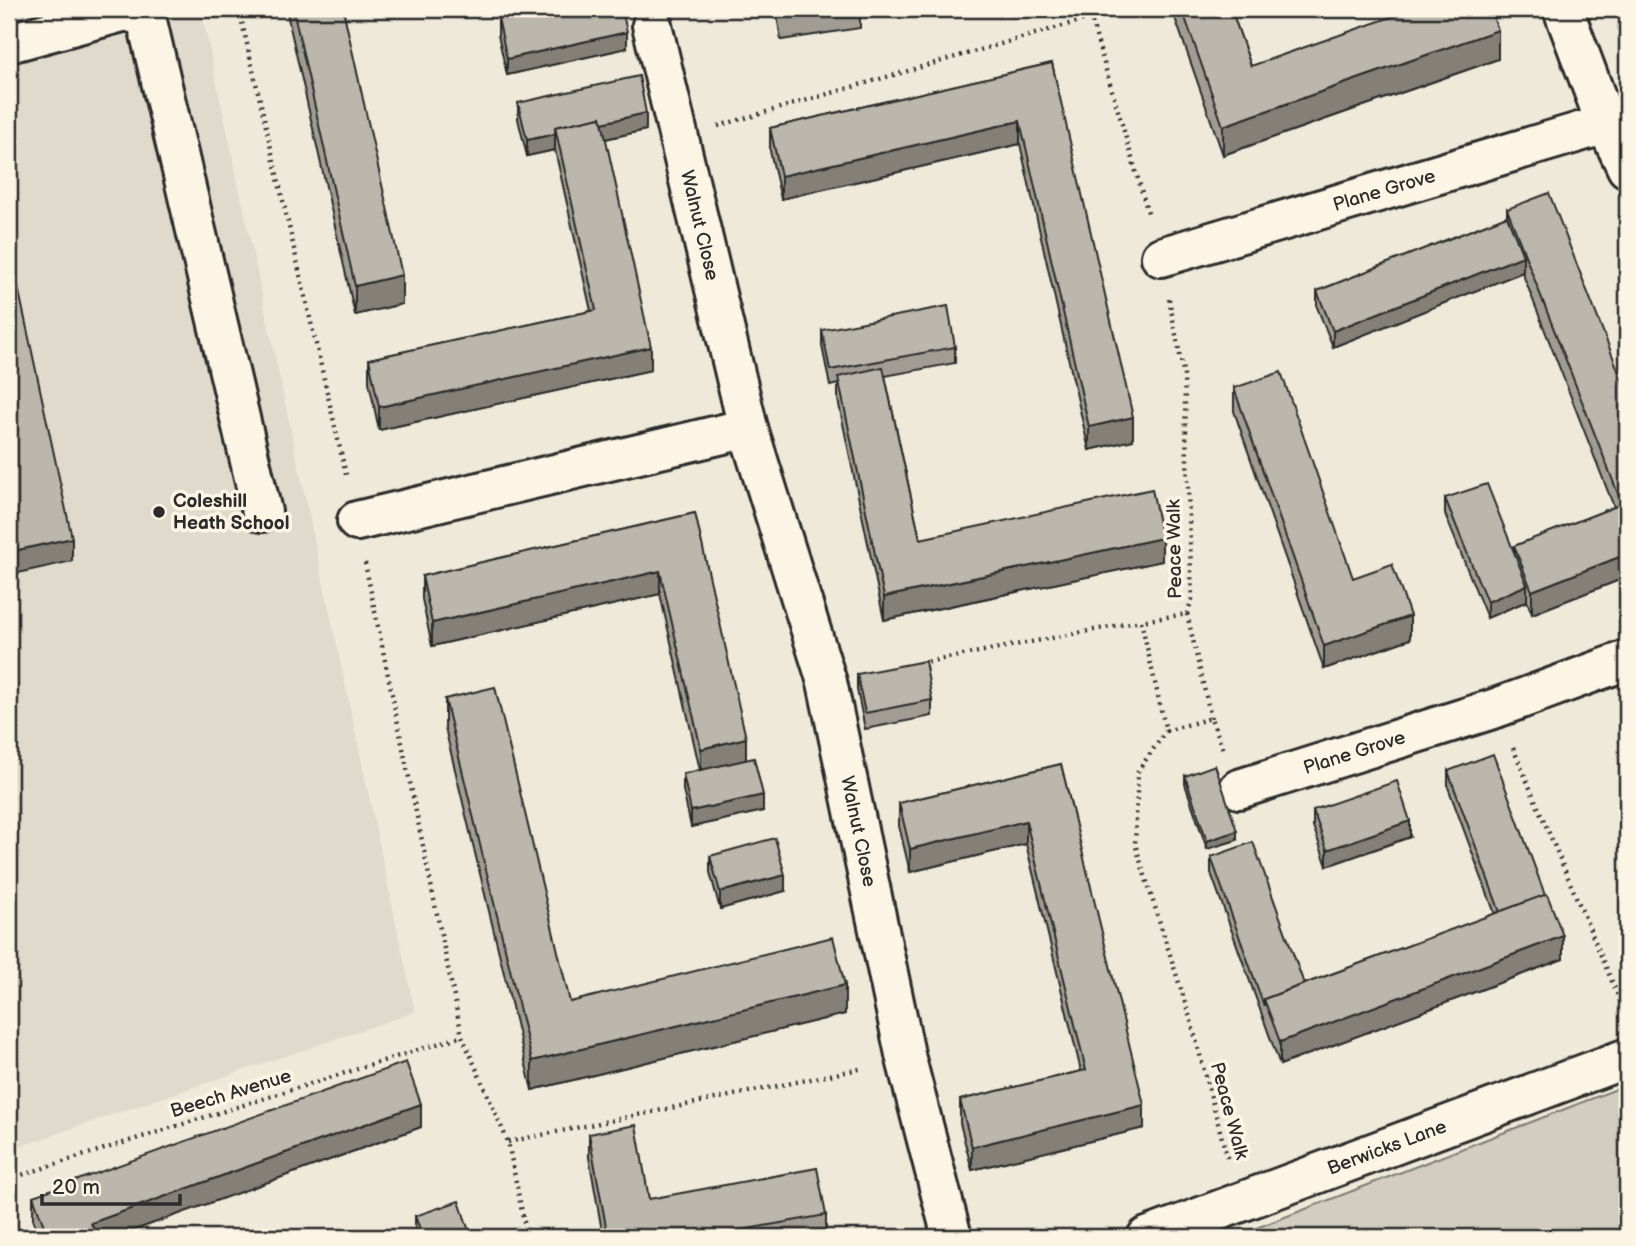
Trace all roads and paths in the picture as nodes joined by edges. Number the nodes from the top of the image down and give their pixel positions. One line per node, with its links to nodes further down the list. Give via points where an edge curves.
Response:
1 (239, 9): 13 (path)
2 (1087, 9): 4 (path, Peace Walk)
3 (1563, 9): 7 (street)
4 (1090, 18): 8 (path); 10 (path, Peace Walk)
5 (652, 25): 8 (street, Walnut Close)
6 (9, 43): 12 (street, via 126,11 146,17)
7 (1606, 124): 9 (street); 10 (street, Plane Grove)
8 (680, 136): 11 (street, Walnut Close)
9 (1627, 168)
10 (1161, 257): 14 (path, Peace Walk, via 1184,376 1192,599)
11 (748, 429): 13 (street); 25 (street, Walnut Close, via 827,681)
12 (262, 512)
13 (357, 522): 23 (path)
14 (1187, 614): 15 (path, Peace Walk); 19 (path)
15 (1141, 621): 17 (path, Peace Walk); 20 (path)
16 (1627, 660): 18 (street, Plane Grove)
17 (909, 666)
18 (1496, 708): 21 (street, Plane Grove); 22 (path)
19 (1211, 718): 20 (path); 21 (path)
20 (1166, 731): 28 (path, Peace Walk, via 1138,771 1135,844 1191,1021)
21 (1239, 789)
22 (1627, 1018)
23 (462, 1036): 26 (path); 27 (path, Beech Avenue)
24 (1627, 1058): 28 (street, Berwicks Lane)
25 (906, 1059): 26 (path); 30 (street, Walnut Close)
26 (508, 1142): 29 (path)
27 (9, 1179)
28 (1239, 1202): 31 (street, Berwicks Lane)
29 (527, 1237)
30 (953, 1237)
31 (1147, 1237)

